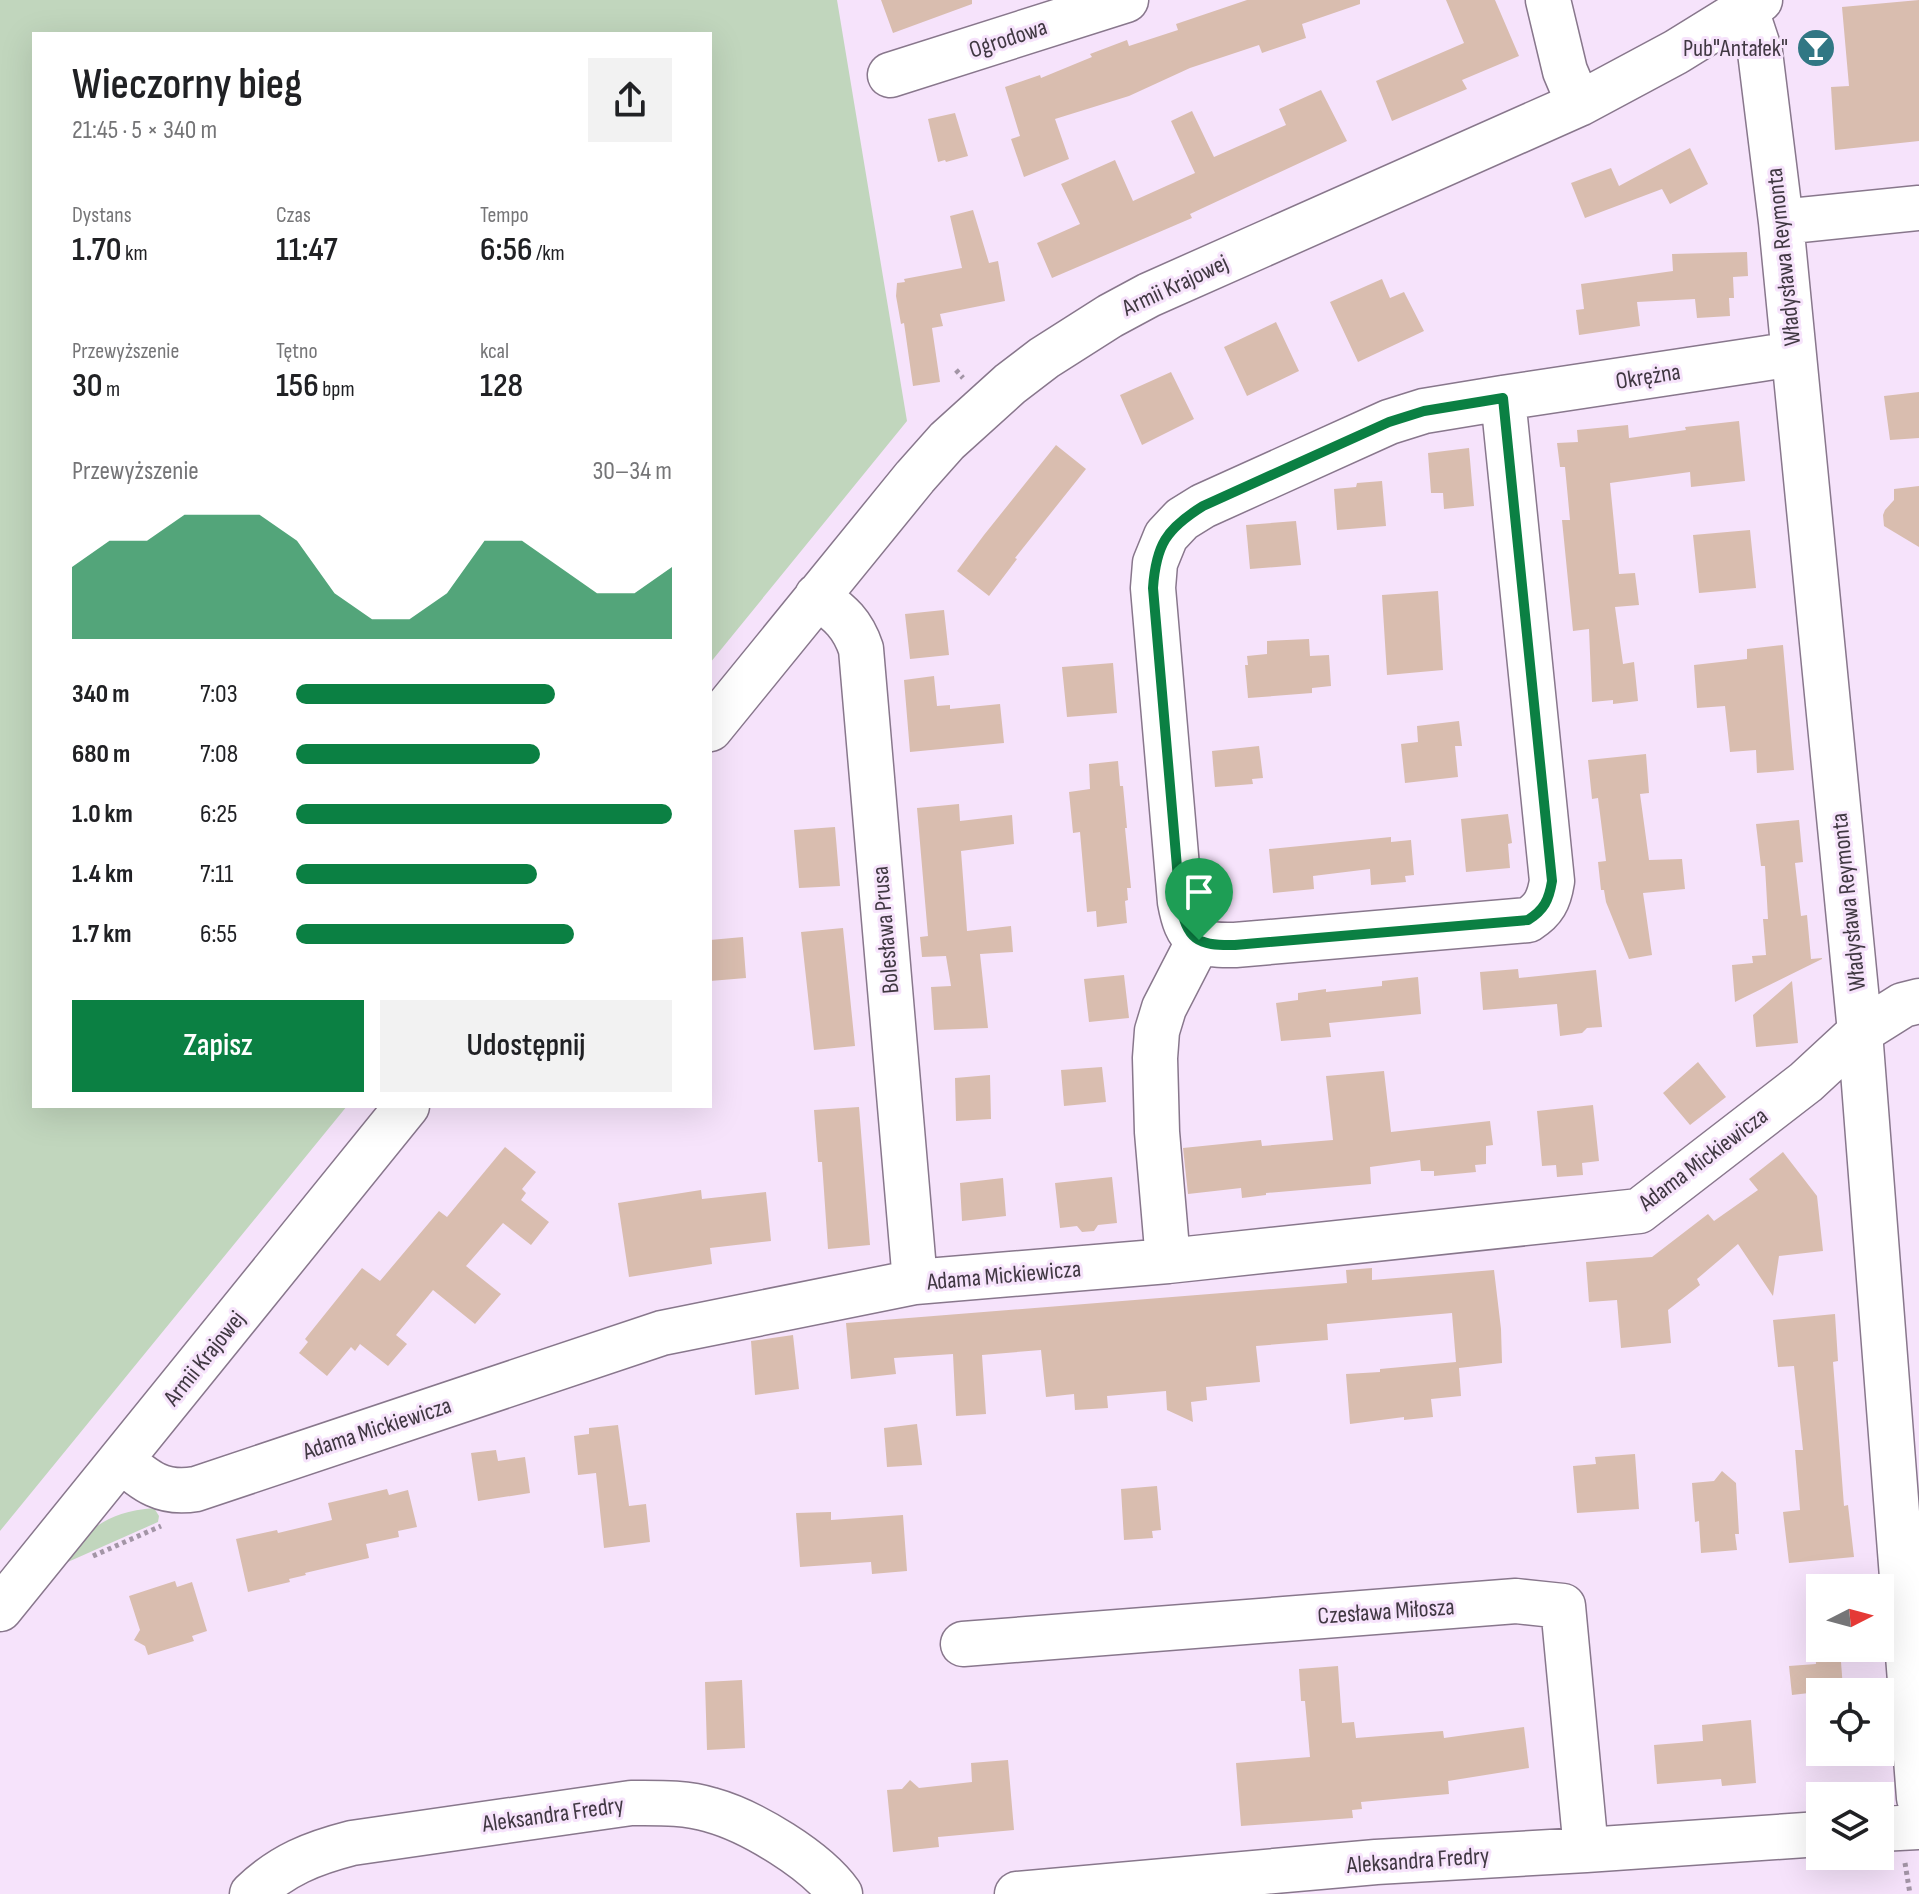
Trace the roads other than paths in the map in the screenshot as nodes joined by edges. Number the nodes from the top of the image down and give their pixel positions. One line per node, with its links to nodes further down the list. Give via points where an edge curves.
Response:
1 (1126, 0): 4 (street, Ogrodowa)
2 (1548, 0): 5 (street)
3 (1751, 6): 5 (street, Armii Krajowej); 7 (street, Władysława Reymonta)
4 (890, 75)
5 (1579, 104): 10 (street, Armii Krajowej, via 1149,295 1044,358 947,441)
6 (1919, 208): 7 (street)
7 (1781, 222): 8 (street, Władysława Reymonta)
8 (1793, 354): 9 (street, Okrężna); 14 (street, Władysława Reymonta)
9 (1503, 398): 12 (street, Okrężna, via 1389,422 1203,506 1166,536 1155,563 1153,588 1180,902 1184,924); 12 (street, via 1552,881 1545,906 1528,920 1235,945)
10 (817, 596): 11 (street, Armii Krajowej); 17 (street, Bolesława Prusa, via 844,617 861,649)
11 (712, 727)
12 (1199, 940): 16 (street, via 1157,1031 1157,1132)
13 (1919, 1001): 14 (street, Adama Mickiewicza)
14 (1860, 1032): 16 (street, Adama Mickiewicza, via 1806,1082 1639,1211); 21 (street, Władysława Reymonta)
15 (405, 1108): 18 (street, Armii Krajowej)
16 (1168, 1261): 17 (street, Adama Mickiewicza)
17 (915, 1282): 18 (street, Adama Mickiewicza, via 662,1333 196,1489 159,1487)
18 (121, 1460): 19 (street, Armii Krajowej)
19 (0, 1609)
20 (963, 1644): 25 (street, Czesława Miłosza, via 1516,1601 1563,1606)
21 (1919, 1798)
22 (1919, 1827): 23 (street)
23 (1894, 1828)
24 (1806, 1835): 25 (street, Aleksandra Fredry)
25 (1586, 1850): 28 (street, Aleksandra Fredry, via 1376,1862)
26 (252, 1894): 27 (street, Aleksandra Fredry, via 301,1859 352,1843 631,1803 676,1803 713,1810 765,1833 807,1861)
27 (840, 1894)
28 (1017, 1894)

